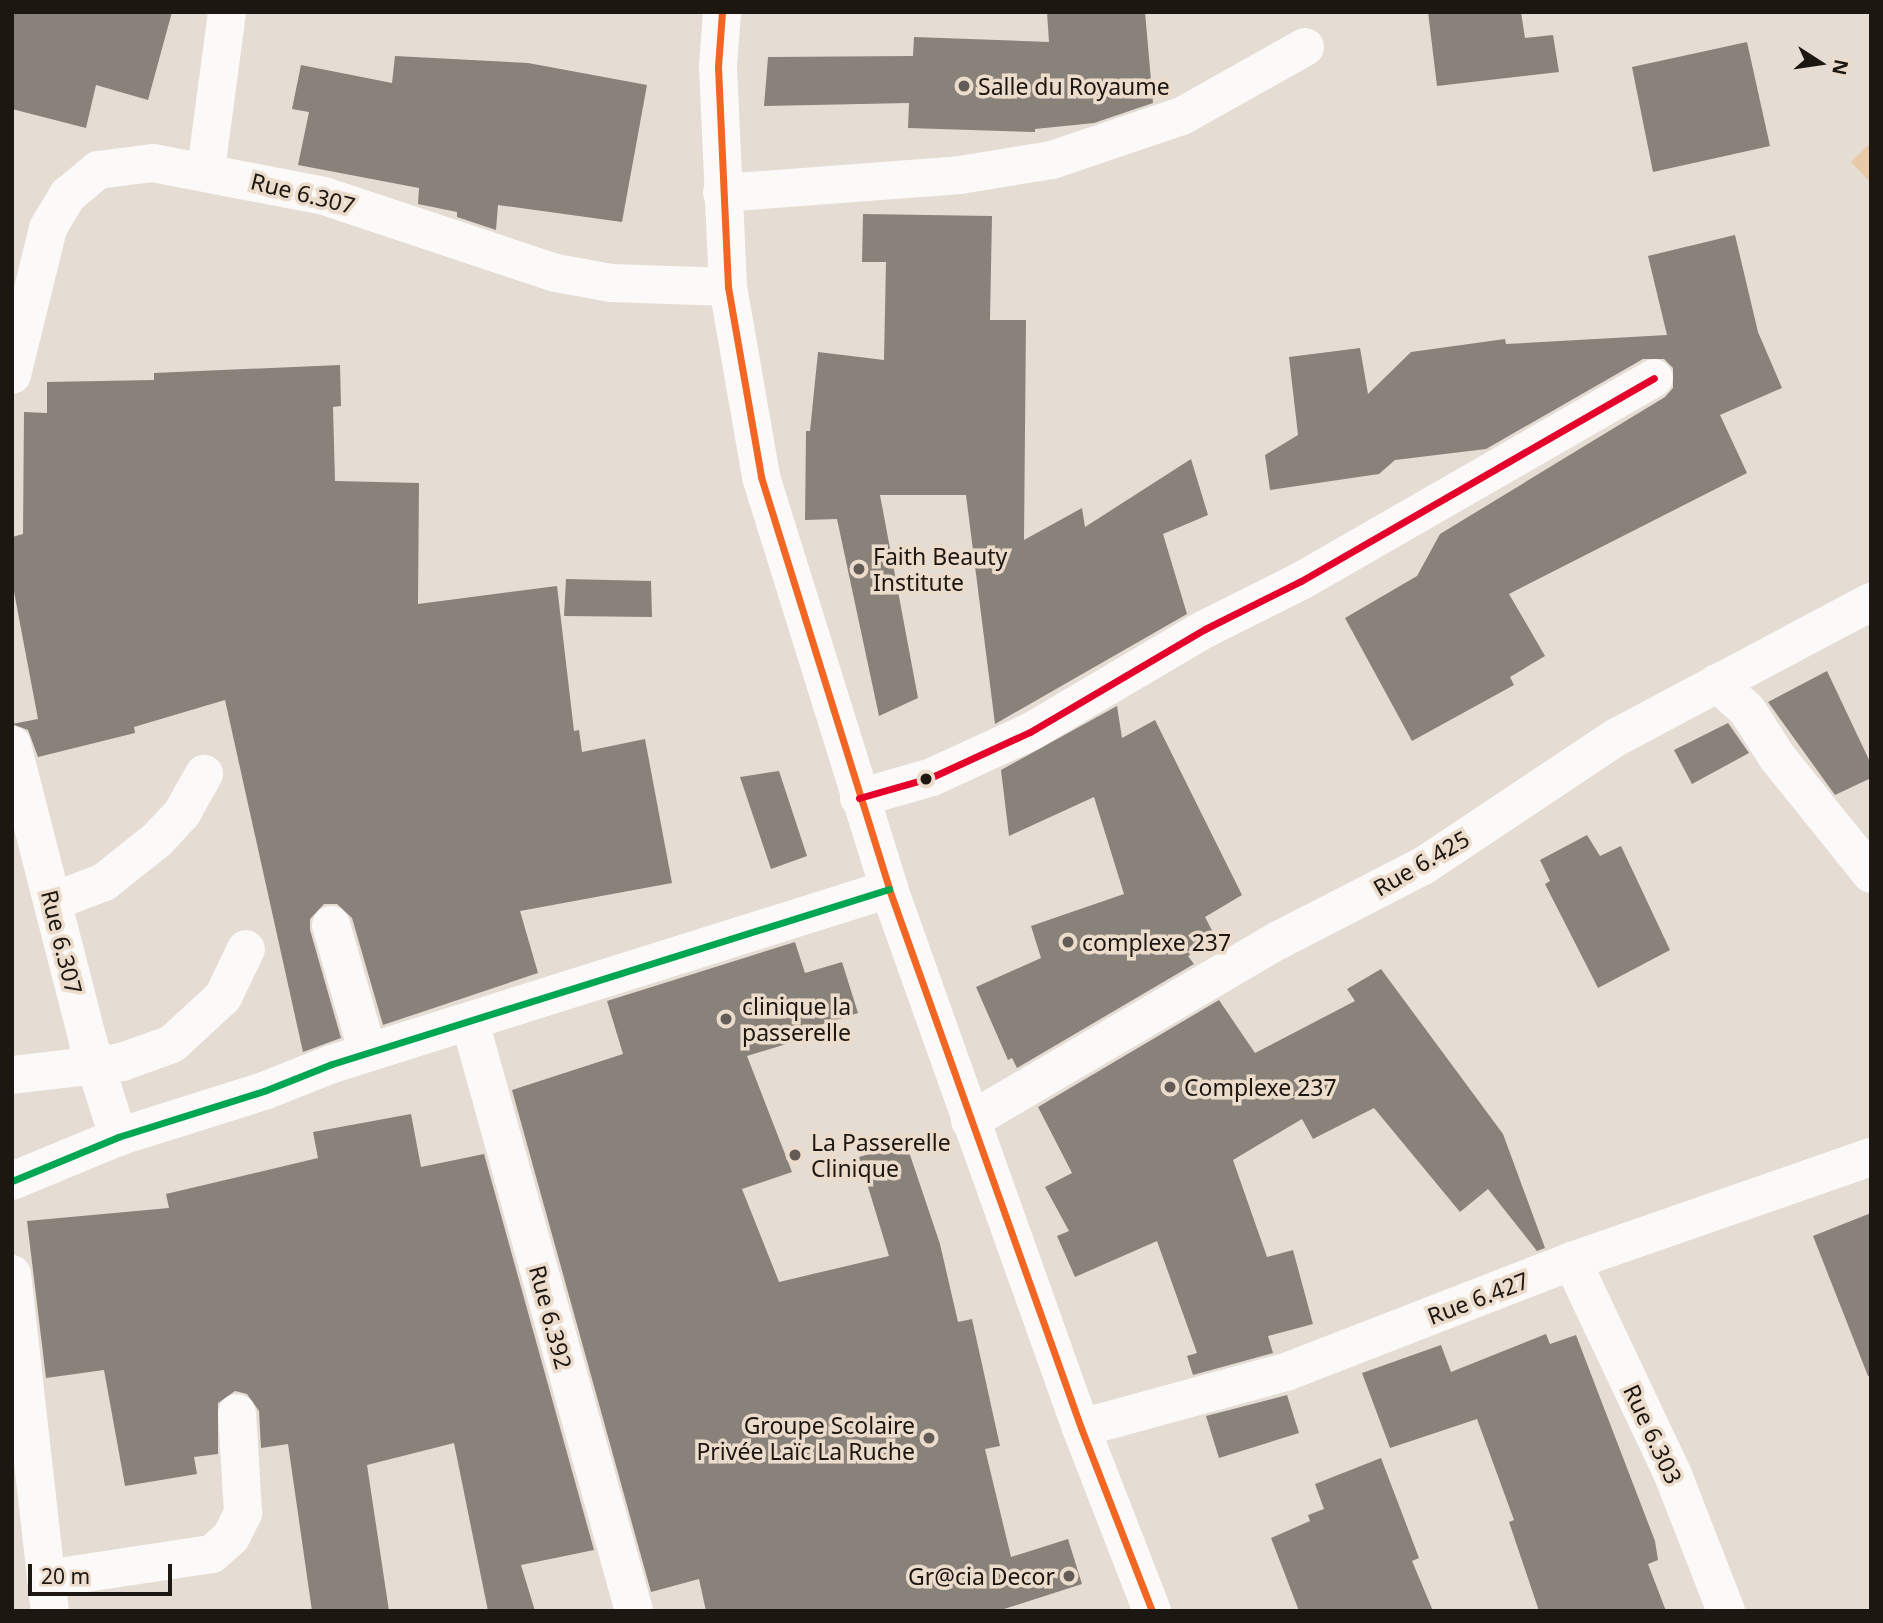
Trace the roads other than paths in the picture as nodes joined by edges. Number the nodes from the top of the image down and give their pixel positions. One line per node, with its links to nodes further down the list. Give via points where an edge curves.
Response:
1 (227, 12): 4 (street)
2 (722, 12): 5 (street, via 718,67)
3 (1305, 47): 5 (street, via 1182,116 1052,160 960,174)
4 (206, 170): 6 (street, Rue 6.307, via 405,219 556,273 611,283); 7 (street, Rue 6.307, via 153,163 98,170 68,195 48,228)
5 (722, 192): 6 (street)
6 (728, 287): 13 (street, via 761,477)
7 (12, 375)
8 (1654, 378): 13 (street, via 1030,732 932,777)
9 (1871, 602): 10 (street, Rue 6.425)
10 (1717, 682): 14 (street, via 1747,710 1777,757); 23 (street, Rue 6.425, via 1615,738 1423,866 1279,940)
11 (12, 744): 16 (street, Rue 6.307)
12 (205, 774): 16 (street, via 182,813 148,847 104,882)
13 (859, 798): 15 (street)
14 (1871, 874)
15 (889, 889): 19 (street); 23 (street)
16 (52, 902): 21 (street, Rue 6.307)
17 (331, 925): 20 (street)
18 (246, 949): 21 (street, via 223,997 172,1044 122,1062)
19 (470, 1022): 20 (street); 32 (street, Rue 6.392)
20 (368, 1053): 24 (street)
21 (95, 1062): 22 (street); 24 (street, Rue 6.307)
22 (12, 1075)
23 (970, 1121): 30 (street)
24 (118, 1138): 26 (street)
25 (1871, 1157): 27 (street, Rue 6.427)
26 (12, 1181)
27 (1572, 1261): 30 (street, Rue 6.427, via 1286,1372); 34 (street, Rue 6.303, via 1673,1475)
28 (12, 1274): 31 (street)
29 (237, 1412): 31 (street, via 243,1513 231,1537 212,1554)
30 (1081, 1428): 33 (street)
31 (48, 1595)
32 (634, 1611)
33 (1152, 1611)
34 (1726, 1611)

